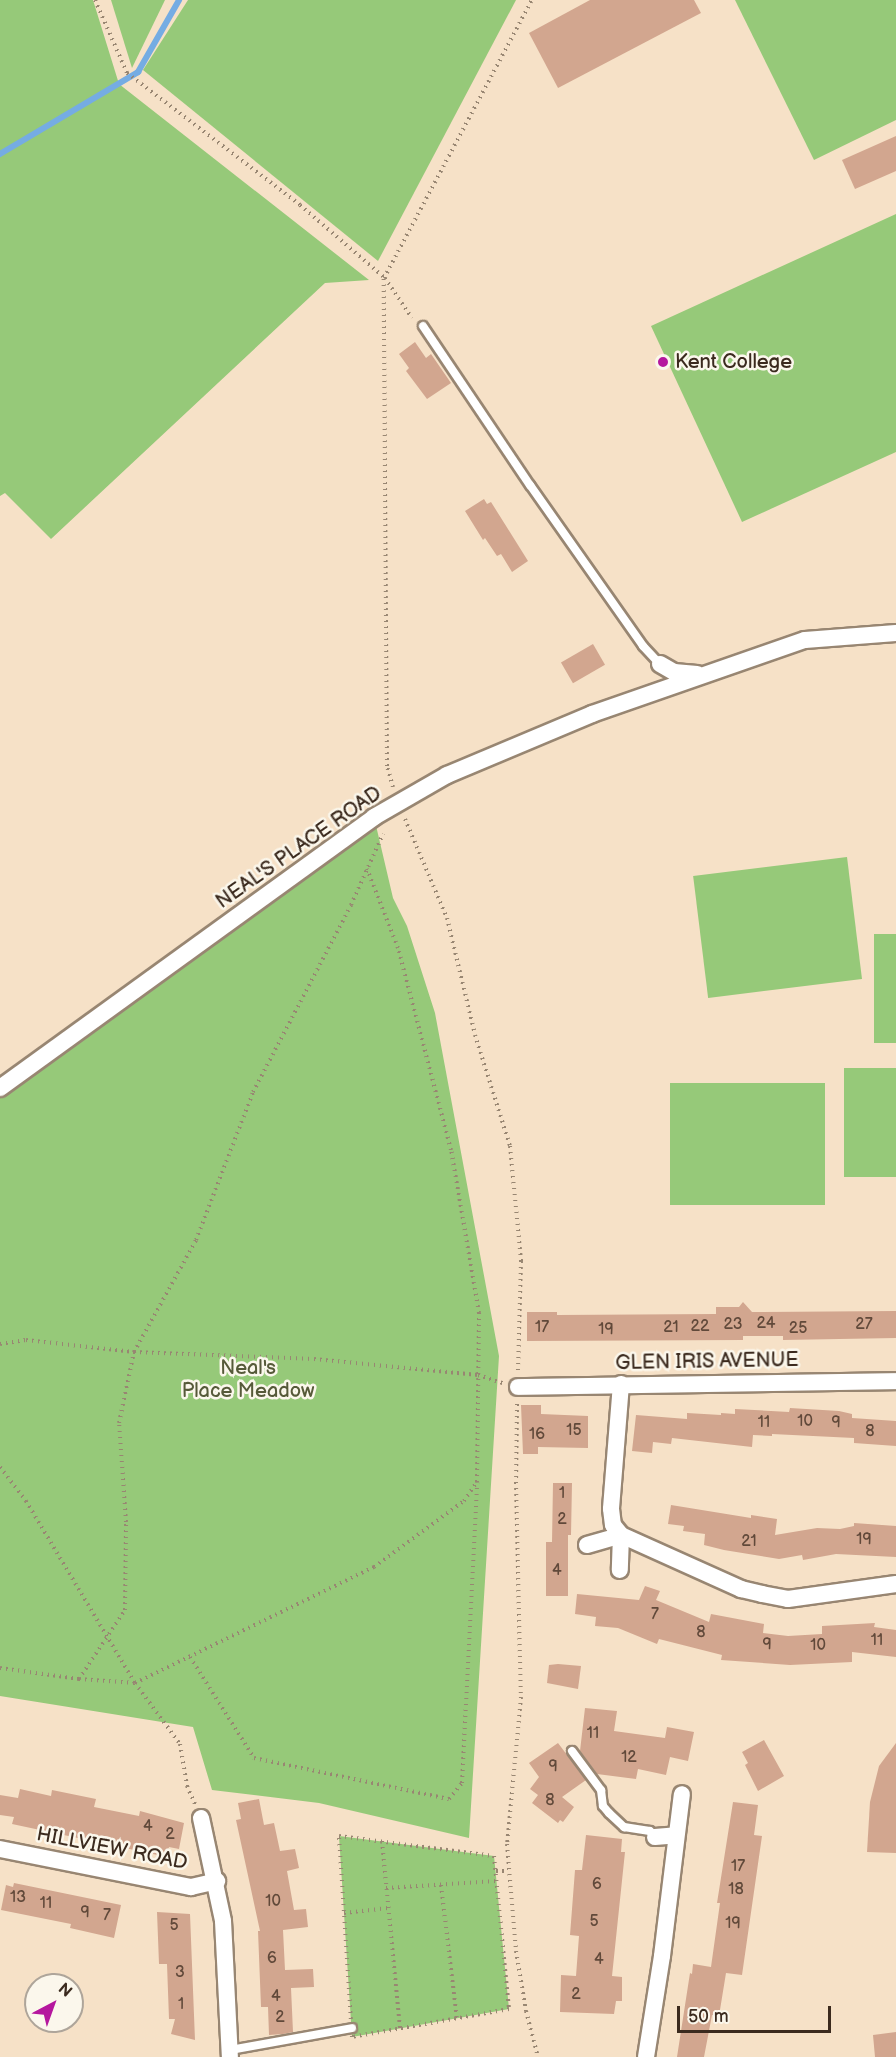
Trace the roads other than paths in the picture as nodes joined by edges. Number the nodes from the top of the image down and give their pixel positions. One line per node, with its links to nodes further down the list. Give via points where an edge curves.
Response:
1 (423, 326): 3 (lane, NEAL'S PLACE ROAD, via 537,495 643,646)
2 (896, 633): 4 (street, NEAL'S PLACE ROAD, via 805,640)
3 (660, 664): 4 (street, NEAL'S PLACE ROAD, via 686,675)
4 (719, 672): 5 (street, NEAL'S PLACE ROAD, via 591,714 519,743 447,775 374,817)
5 (0, 1088)
6 (896, 1381): 7 (street, GLEN IRIS AVENUE)
7 (621, 1384): 8 (street, GLEN IRIS AVENUE); 9 (street, via 611,1509 613,1525)
8 (518, 1387)
9 (621, 1535): 10 (street); 11 (street); 12 (street, via 741,1589 788,1599)
10 (587, 1545)
11 (620, 1570)
12 (896, 1584)
13 (572, 1751): 17 (lane, via 601,1790 603,1806 609,1813 624,1827 650,1831)
14 (682, 1794): 16 (street)
15 (201, 1818): 19 (street)
16 (676, 1835): 17 (street); 22 (street)
17 (655, 1837)
18 (0, 1849): 19 (street, HILLVIEW ROAD, via 191,1887)
19 (217, 1881): 21 (street, via 223,1920)
20 (352, 2028): 21 (lane)
21 (230, 2053)
22 (646, 2057)

